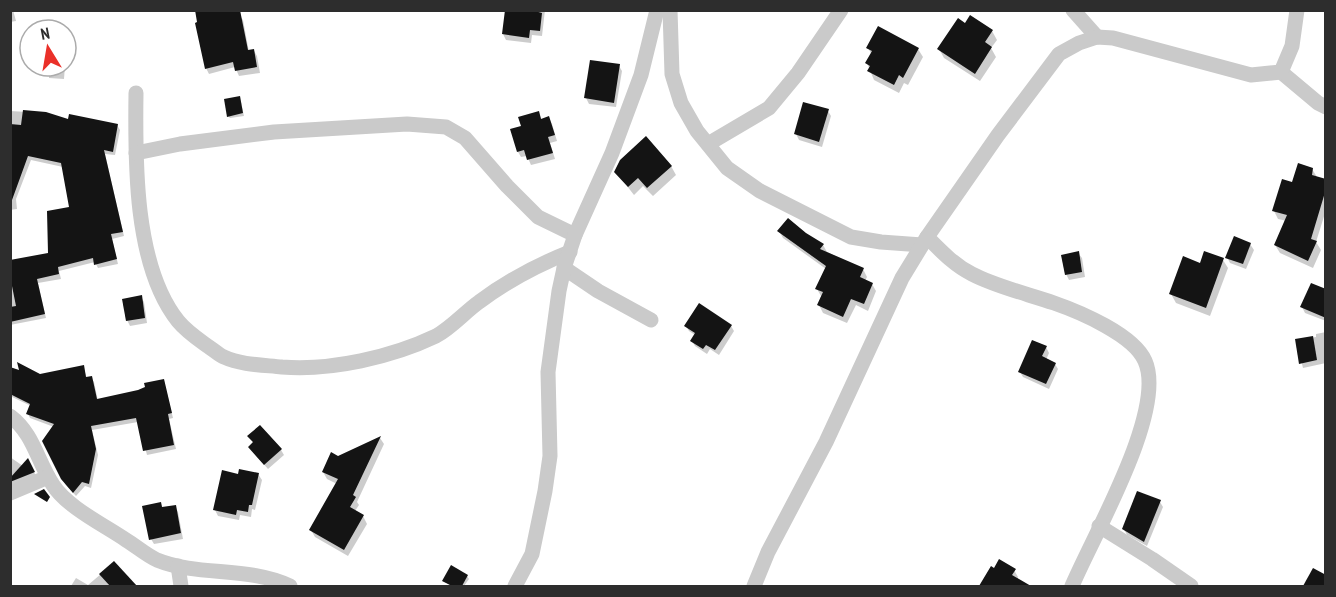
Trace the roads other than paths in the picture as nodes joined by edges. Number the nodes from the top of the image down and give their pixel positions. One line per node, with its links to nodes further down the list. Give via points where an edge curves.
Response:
1 (657, 10): 12 (street, via 641,75)
2 (670, 10): 10 (street, via 672,74 681,103)
3 (841, 10): 10 (street, via 798,74 769,108)
4 (1073, 10): 6 (street)
5 (1297, 10): 7 (street, via 1292,46)
6 (1097, 37): 7 (street, via 1251,75); 13 (street, via 1059,54)
7 (1281, 72): 9 (street)
8 (136, 93): 11 (street)
9 (1326, 107)
10 (708, 144): 13 (street, via 727,168 760,191 851,237 881,242)
11 (136, 153): 12 (street, via 274,132 406,124 446,127 465,138 538,217); 14 (street, via 147,252 162,294 191,335 225,357 257,365 330,366 429,339 494,291 533,267)
12 (575, 235): 14 (street)
13 (925, 241): 20 (street, via 973,275 1106,326 1145,360 1150,380 1146,417); 25 (street, via 902,278)
14 (570, 252): 15 (street)
15 (564, 268): 16 (street); 24 (street, via 548,372 550,456 545,490 532,554)
16 (651, 320)
17 (10, 416): 18 (street, via 28,434)
18 (48, 477): 19 (street); 21 (street, via 55,489 74,505 155,559)
19 (10, 493)
20 (1100, 526): 26 (street); 27 (street)
21 (178, 566): 22 (street); 23 (street, via 241,573)
22 (181, 586)
23 (290, 586)
24 (515, 586)
25 (754, 586)
26 (1072, 586)
27 (1191, 586)

